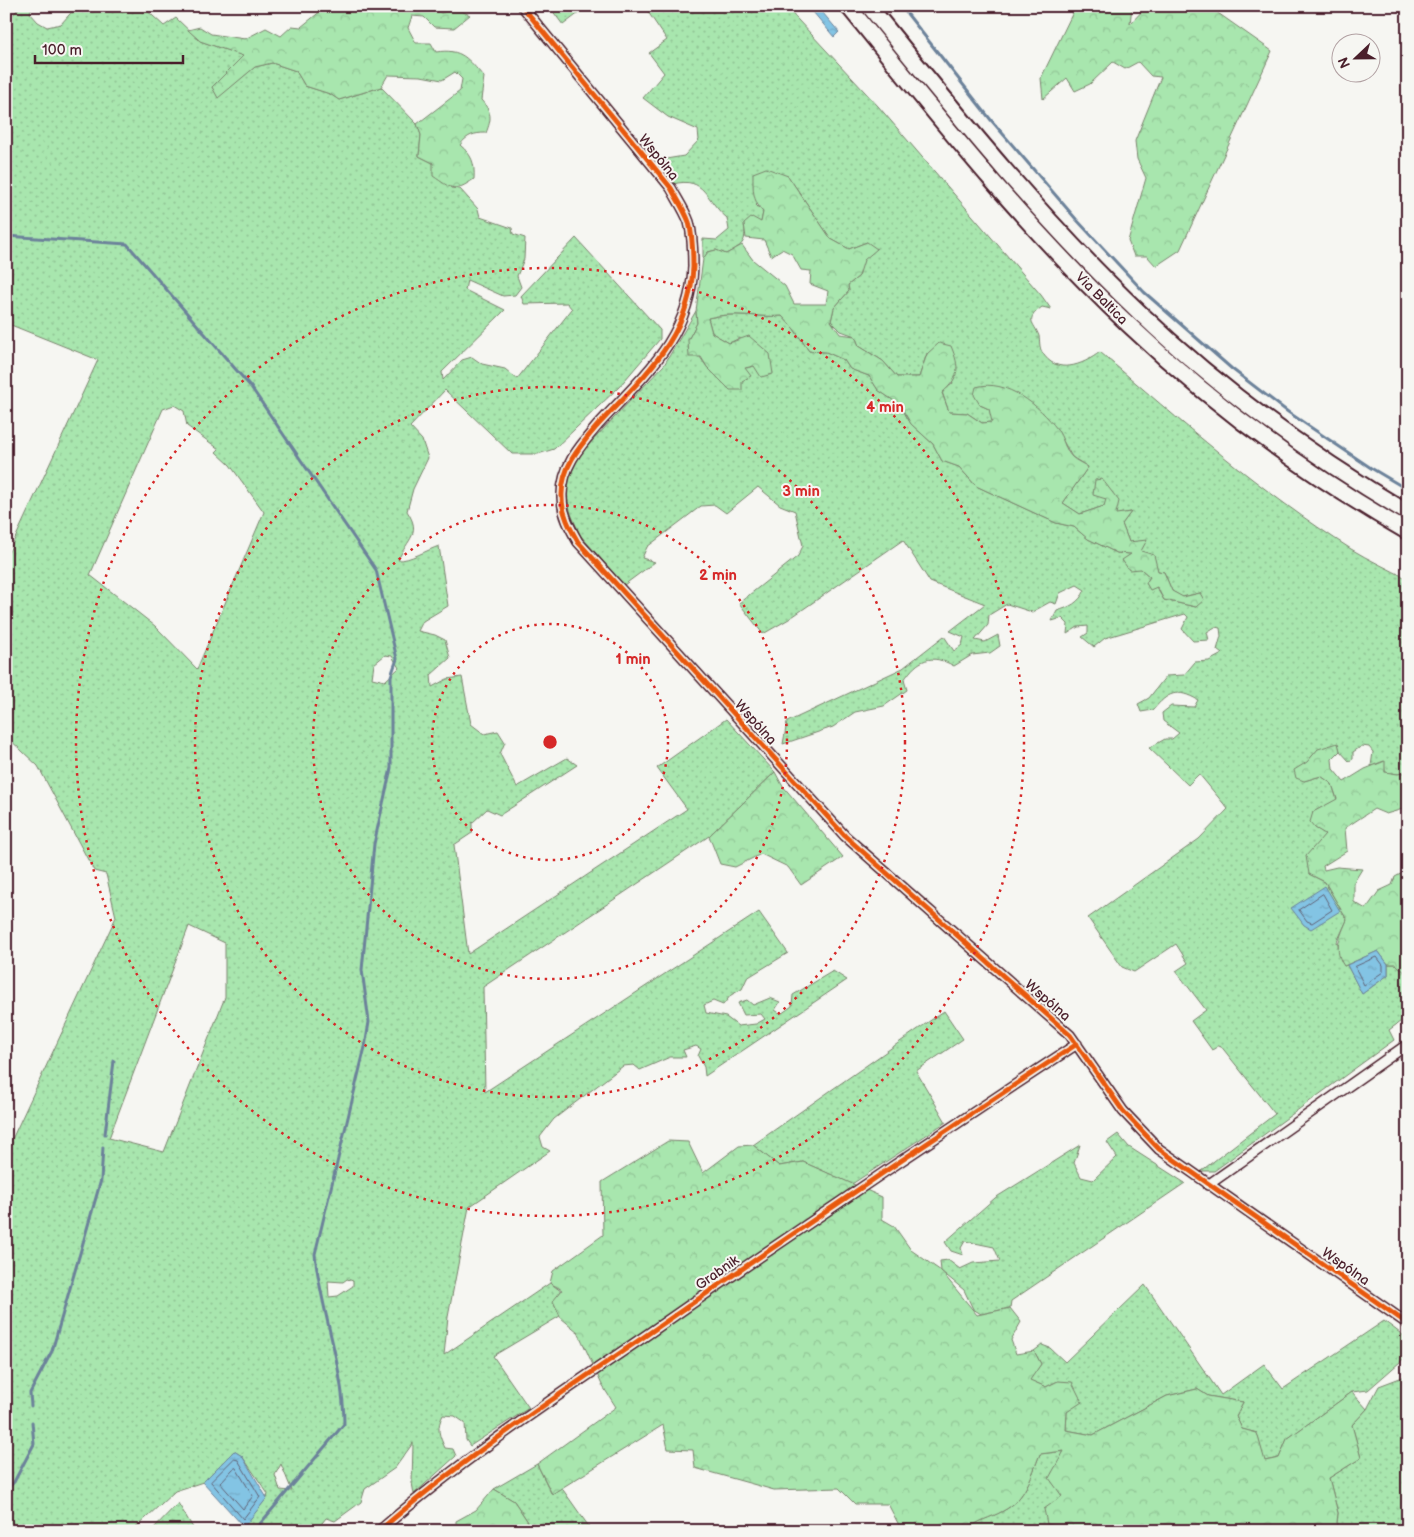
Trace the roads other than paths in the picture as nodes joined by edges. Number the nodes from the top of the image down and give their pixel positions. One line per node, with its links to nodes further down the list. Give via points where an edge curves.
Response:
1 (522, 6): 6 (street, Wspólna, via 671,188 688,221 693,246 689,300 678,330 662,355 576,450 565,474 562,497 565,519 578,542 845,836 1070,1035)
2 (848, 6): 5 (highway, Via Baltica, via 1006,197 1127,324 1255,431 1344,493)
3 (869, 6): 4 (highway, Via Baltica, via 1022,190 1140,313 1278,428)
4 (1408, 513)
5 (1408, 532)
6 (1076, 1044): 8 (street, Wspólna, via 1140,1131); 10 (street, Grabnik, via 853,1191 534,1412 412,1502)
7 (1408, 1044): 8 (street)
8 (1208, 1185): 9 (street, Wspólna)
9 (1408, 1324)
10 (379, 1531)

